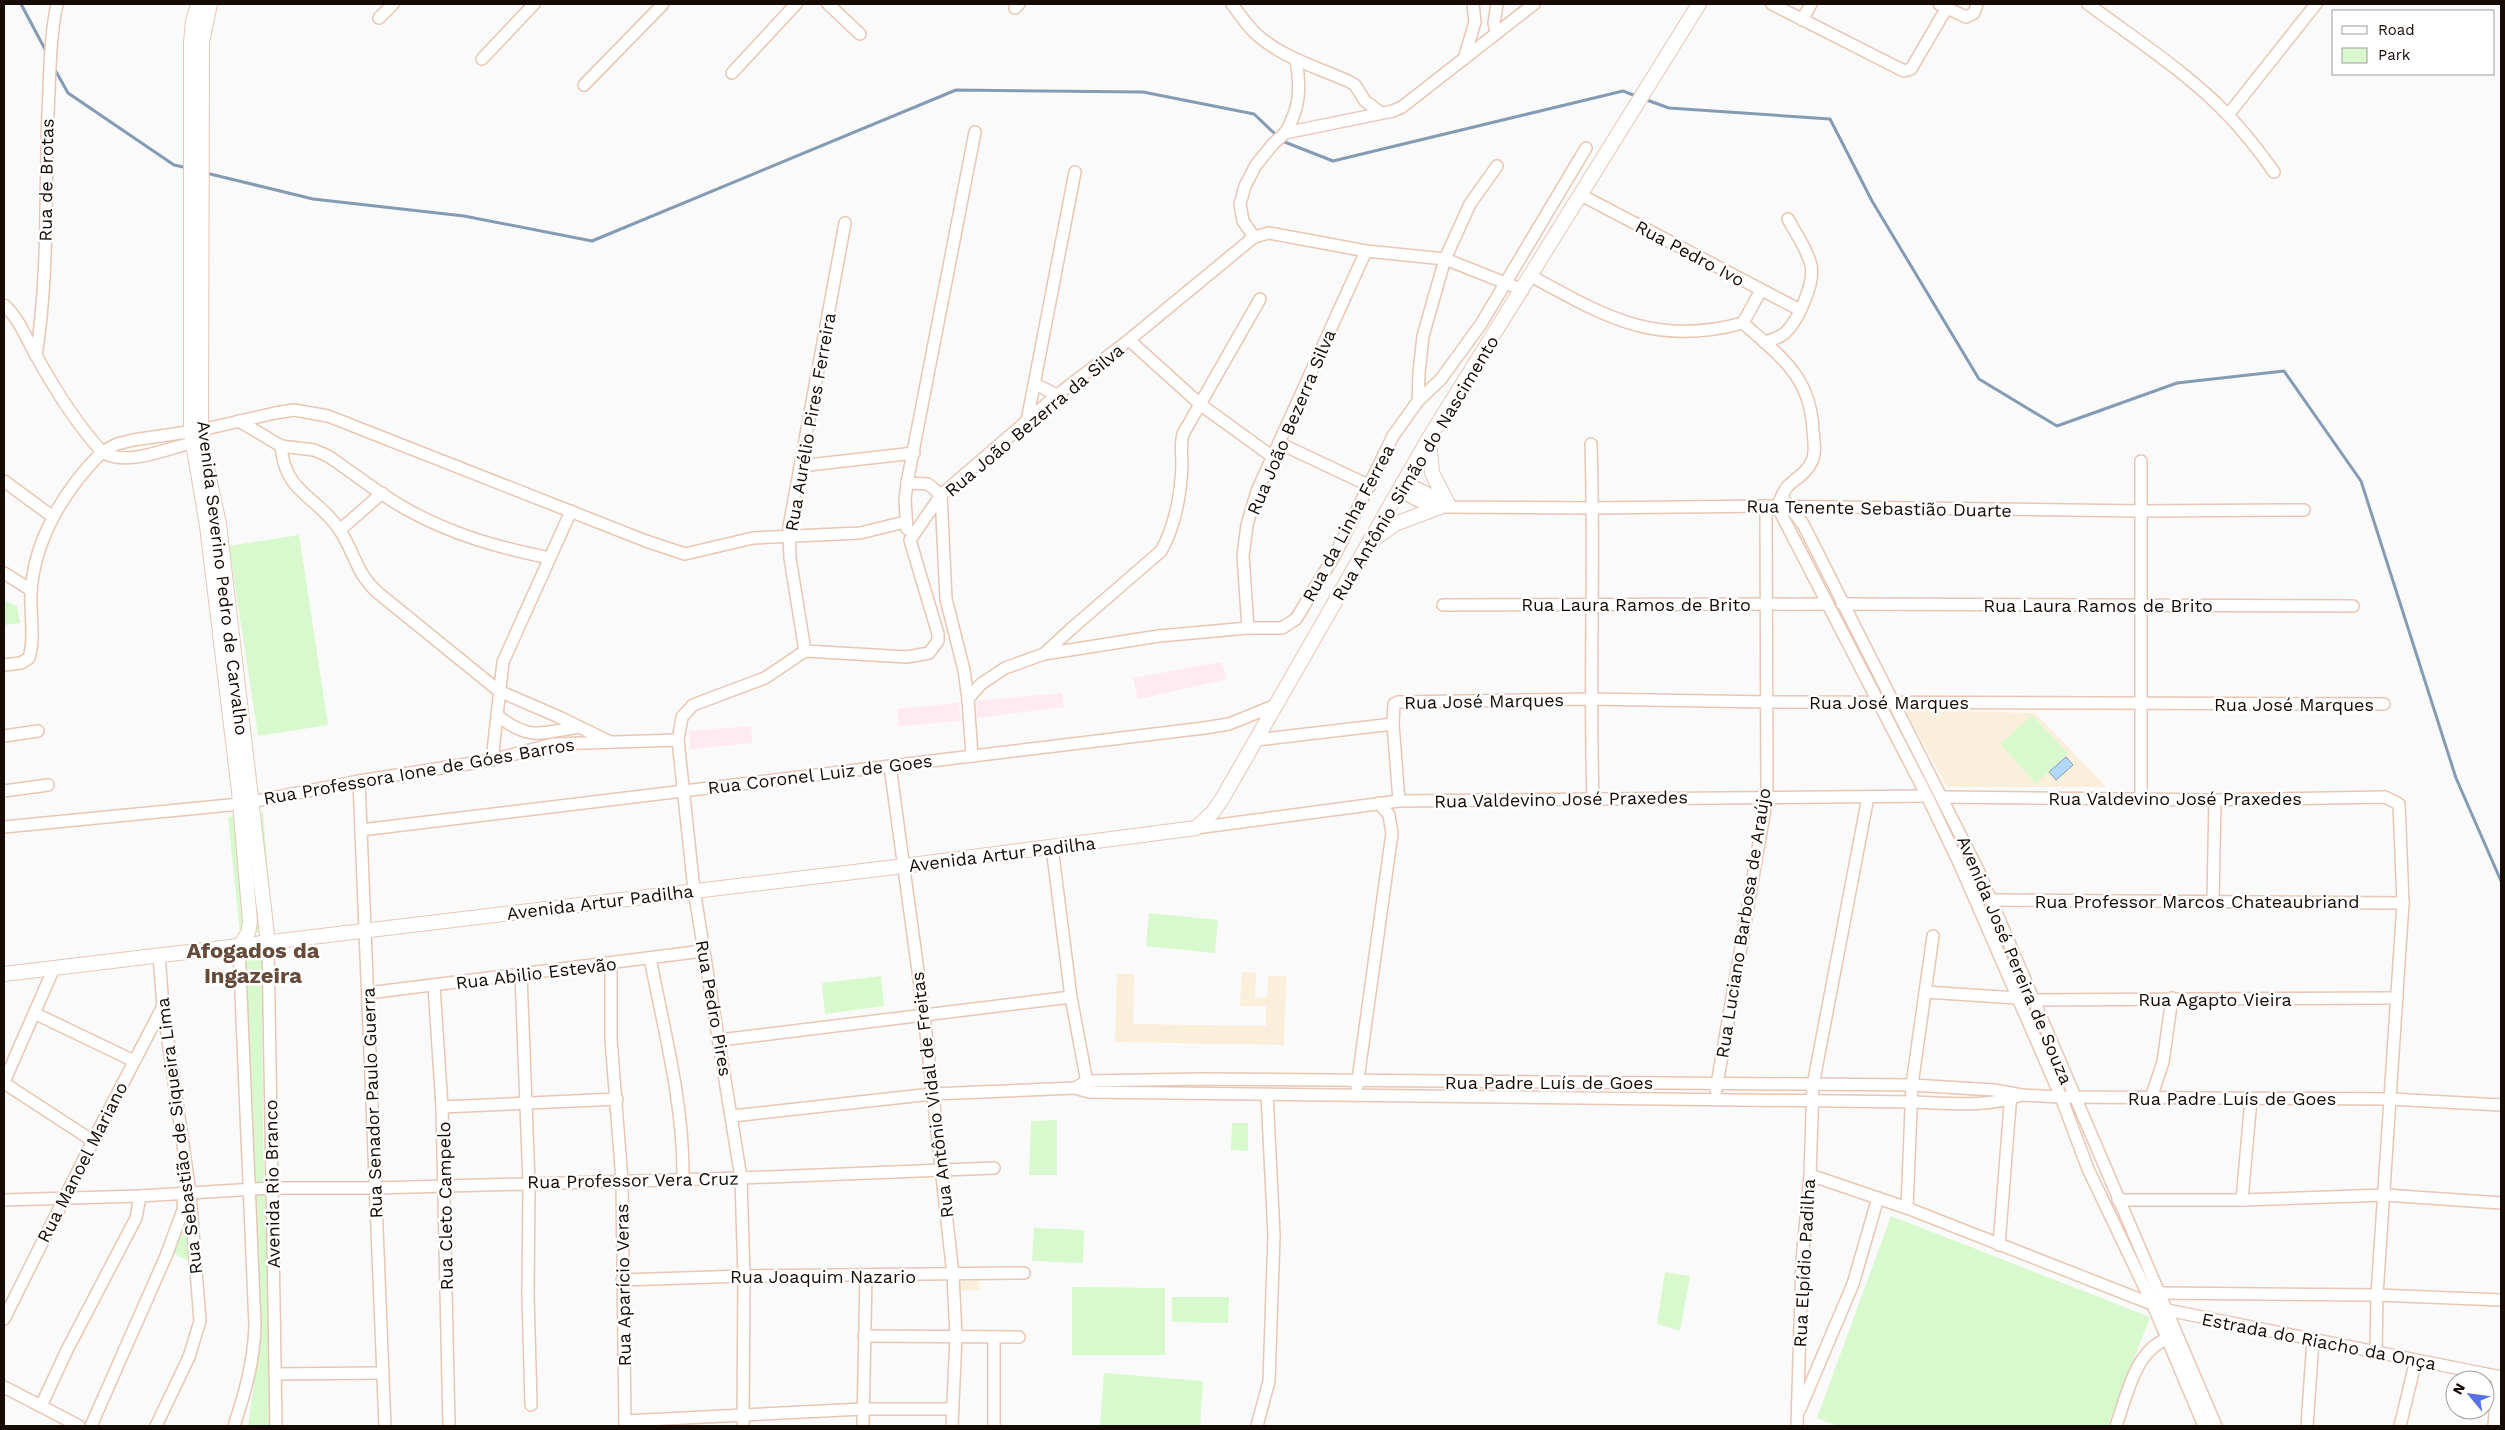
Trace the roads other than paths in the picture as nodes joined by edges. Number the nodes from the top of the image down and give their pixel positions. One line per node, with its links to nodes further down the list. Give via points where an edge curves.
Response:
1 (57, 4): 54 (street, Rua de Brotas, via 50,50 44,290)
2 (198, 4): 34 (main road, Avenida Severino Pedro de Carvalho, via 191,43)
3 (210, 4): 34 (main road, Avenida Severino Pedro de Carvalho, via 202,42)
4 (393, 4): 20 (street)
5 (534, 4): 24 (street)
6 (663, 4): 28 (street)
7 (796, 4): 27 (street)
8 (828, 4): 23 (street)
9 (1232, 4): 25 (street, via 1254,32)
10 (1473, 4): 26 (street, via 1475,22)
11 (1498, 4): 22 (street, via 1494,23)
12 (1534, 4): 22 (street)
13 (1699, 4): 38 (main road, Rua Antônio Simão do Nascimento)
14 (1772, 4): 21 (street)
15 (1811, 4): 21 (street)
16 (1977, 4): 19 (street, via 1974,14 1966,17)
17 (2088, 4): 30 (street, via 2202,91)
18 (2316, 4): 30 (street)
19 (1942, 6): 21 (street, via 1911,69 1904,72)
20 (379, 18)
21 (1802, 20)
22 (1496, 33): 26 (street)
23 (860, 34)
24 (482, 59)
25 (1296, 60): 29 (street, via 1348,81 1365,101); 32 (street, via 1299,95 1293,121)
26 (1464, 60): 29 (street, via 1402,107)
27 (732, 73)
28 (584, 85)
29 (1381, 113): 32 (street)
30 (2228, 115): 37 (street)
31 (975, 132): 67 (street)
32 (1285, 133): 41 (street, via 1262,156 1245,186 1240,212)
33 (1586, 148): 45 (street, Rua da Linha Ferrea)
34 (196, 164): 61 (main road, Avenida Severino Pedro de Carvalho)
35 (1497, 166): 43 (street, via 1470,204)
36 (1075, 172): 55 (street)
37 (2274, 172)
38 (1581, 195): 44 (main road, Rua Antônio Simão do Nascimento); 47 (street, Rua Pedro Ivo)
39 (1788, 219): 50 (street, via 1811,266 1812,278)
40 (845, 223): 70 (street, Rua Aurélio Pires Ferreira)
41 (1254, 237): 42 (street, Rua João Bezerra da Silva, via 1269,233); 52 (street, Rua João Bezerra da Silva)
42 (1366, 251): 43 (street); 63 (street, Rua João Bezerra Silva)
43 (1444, 259): 45 (street); 57 (street, via 1424,336)
44 (1531, 276): 46 (main road, Rua Antônio Simão do Nascimento); 51 (street, via 1598,313 1638,326 1667,331 1699,331)
45 (1506, 282): 46 (street); 57 (street, Rua da Linha Ferrea, via 1441,379)
46 (1523, 290): 62 (main road, Rua Antônio Simão do Nascimento)
47 (1761, 290): 50 (street, Rua Pedro Ivo); 51 (street)
48 (1260, 299): 58 (street)
49 (4, 305): 54 (street, via 15,317)
50 (1800, 310): 53 (street, via 1784,334)
51 (1744, 323): 53 (street)
52 (1129, 340): 56 (street, Rua João Bezerra da Silva); 58 (street)
53 (1764, 342): 77 (street, via 1796,374 1810,401 1813,418 1812,460 1807,470)
54 (36, 356): 66 (street, via 87,435)
55 (1034, 384): 56 (street); 60 (street)
56 (1058, 395): 60 (street, Rua João Bezerra da Silva)
57 (1418, 401): 73 (street, Rua da Linha Ferrea, via 1393,436)
58 (1201, 405): 68 (street); 102 (street, via 1182,440 1181,482 1171,528 1161,551)
59 (239, 421): 61 (street); 65 (street); 83 (street, via 294,410 328,416)
60 (1027, 421): 76 (street, Rua João Bezerra da Silva)
61 (194, 435): 66 (street, via 133,440); 66 (street, via 129,458 110,457); 129 (main road, Avenida Severino Pedro de Carvalho, via 204,456 219,524)
62 (1429, 438): 74 (main road, Rua Antônio Simão do Nascimento); 78 (main road, via 1432,474)
63 (1279, 443): 68 (street, Rua João Bezerra Silva); 73 (street)
64 (1591, 444): 80 (street)
65 (281, 446): 75 (street, via 314,450 328,456); 86 (street, via 288,476)
66 (102, 452): 84 (street, via 75,482)
67 (914, 453): 70 (street); 72 (street)
68 (1273, 457): 100 (street, Rua João Bezerra Silva, via 1247,525 1243,556)
69 (2141, 461): 82 (street)
70 (800, 466): 87 (street, Rua Aurélio Pires Ferreira)
71 (4, 481): 84 (street)
72 (907, 483): 76 (street, via 928,484); 85 (street)
73 (1370, 486): 100 (street, Rua da Linha Ferrea, via 1336,553 1296,619 1282,628)
74 (1400, 488): 78 (street, Rua Tenente Sebastião Duarte, via 1426,504); 89 (main road, Rua Antônio Simão do Nascimento)
75 (382, 493): 86 (street); 90 (street, via 435,524 487,544)
76 (941, 495): 88 (street, Rua João Bezerra da Silva); 105 (street, via 946,599)
77 (1775, 503): 79 (street, Rua Tenente Sebastião Duarte); 80 (street, Rua Tenente Sebastião Duarte); 93 (street, Rua Luciano Barbosa de Araújo); 95 (street, Avenida José Pereira de Souza)
78 (1447, 505): 80 (street, Rua Tenente Sebastião Duarte); 89 (main road, via 1394,524)
79 (1790, 506): 82 (street, Rua Tenente Sebastião Duarte); 96 (street, Avenida José Pereira de Souza, via 1803,524)
80 (1593, 508): 94 (street)
81 (2304, 510): 82 (street, Rua Tenente Sebastião Duarte)
82 (2141, 511): 98 (street)
83 (570, 512): 87 (street, via 685,554 753,538); 90 (street)
84 (53, 516): 92 (street)
85 (905, 522): 87 (street, via 860,533); 88 (street)
86 (340, 530): 104 (street, via 367,583)
87 (789, 537): 101 (street, Rua Aurélio Pires Ferreira)
88 (910, 540): 101 (street, via 923,590 937,625 938,641 934,649 929,654 907,658)
89 (1369, 542): 112 (main road, Rua Antônio Simão do Nascimento)
90 (550, 558): 104 (street, via 503,662)
91 (4, 573): 92 (street)
92 (31, 590): 103 (street, via 29,658 21,663)
93 (1765, 603): 94 (street, Rua Laura Ramos de Brito); 95 (street, Rua Laura Ramos de Brito); 108 (street, Rua Luciano Barbosa de Araújo)
94 (1592, 604): 97 (street, Rua Laura Ramos de Brito); 106 (street)
95 (1828, 604): 107 (street, Avenida José Pereira de Souza)
96 (1842, 604): 98 (street, Rua Laura Ramos de Brito); 109 (street, Avenida José Pereira de Souza)
97 (1443, 605)
98 (2141, 605): 99 (street, Rua Laura Ramos de Brito); 110 (street)
99 (2353, 606)
100 (1248, 628): 102 (street, Rua da Linha Ferrea, via 1160,636)
101 (806, 650): 118 (street, Rua Pedro Pires, via 765,678 696,704 682,717)
102 (1044, 654): 105 (street, Rua da Linha Ferrea, via 1005,668 981,684)
103 (4, 665)
104 (499, 691): 113 (street); 115 (street)
105 (968, 699): 121 (street)
106 (1590, 699): 108 (street, Rua José Marques); 114 (street, Rua José Marques, via 1398,702 1394,704); 133 (street)
107 (1876, 701): 108 (street, Rua José Marques); 109 (street, Rua José Marques); 128 (street, Avenida José Pereira de Souza)
108 (1768, 702): 130 (street, Rua Luciano Barbosa de Araújo)
109 (1892, 702): 110 (street, Rua José Marques); 132 (street, Avenida José Pereira de Souza)
110 (2141, 703): 111 (street, Rua José Marques); 134 (street)
111 (2384, 704)
112 (1276, 705): 119 (main road, Rua Antônio Simão do Nascimento); 121 (street, Rua Coronel Luiz de Goes, via 1229,724)
113 (498, 716): 115 (street, via 527,733); 122 (street)
114 (1394, 724): 119 (street, Rua José Marques); 136 (street)
115 (578, 726): 120 (street)
116 (38, 731): 117 (street)
117 (4, 736)
118 (678, 740): 120 (street, Rua Professora Ione de Góes Barros); 126 (street, Rua Pedro Pires)
119 (1256, 740): 139 (main road, Rua Antônio Simão do Nascimento, via 1213,812)
120 (610, 742): 122 (street, Rua Professora Ione de Góes Barros, via 554,744)
121 (972, 756): 123 (street, Rua Coronel Luiz de Goes)
122 (492, 760): 124 (street, Rua Professora Ione de Góes Barros)
123 (890, 766): 126 (street, Rua Coronel Luiz de Goes); 142 (street, Rua Antônio Vidal de Freitas)
124 (359, 781): 129 (street, Rua Professora Ione de Góes Barros); 140 (street, Rua Senador Paulo Guerra)
125 (48, 785): 127 (street)
126 (684, 790): 140 (street, Rua Coronel Luiz de Goes); 143 (street, Rua Pedro Pires)
127 (4, 791)
128 (1927, 796): 131 (street, Rua Valdevino José Praxedes); 162 (street, Avenida José Pereira de Souza)
129 (245, 797): 138 (street, Rua Professora Ione de Góes Barros); 149 (main road, Avenida Severino Pedro de Carvalho); 150 (main road, Avenida Severino Pedro de Carvalho, via 250,922 248,934)
130 (1767, 797): 131 (street, Rua Valdevino José Praxedes); 133 (street, Rua Valdevino José Praxedes); 173 (street, Rua Luciano Barbosa de Araújo)
131 (1868, 797): 174 (street, Rua Elpídio Padilha)
132 (1942, 797): 134 (street, Rua Valdevino José Praxedes); 144 (street, Avenida José Pereira de Souza)
133 (1593, 798): 136 (street, Rua Valdevino José Praxedes)
134 (2141, 799): 135 (street, Rua Valdevino José Praxedes)
135 (2215, 800): 145 (street); 146 (street, Rua Valdevino José Praxedes, via 2385,797 2396,801 2401,811)
136 (1399, 801): 137 (street, Rua Valdevino José Praxedes)
137 (1379, 803): 139 (street, Rua Valdevino José Praxedes); 171 (street, via 1390,814 1392,833)
138 (4, 827)
139 (1196, 828): 141 (main road, Avenida Artur Padilha)
140 (362, 830): 147 (street, Rua Senador Paulo Guerra)
141 (1052, 847): 142 (main road, Avenida Artur Padilha); 161 (street)
142 (904, 866): 143 (main road, Avenida Artur Padilha); 168 (street, Rua Antônio Vidal de Freitas)
143 (694, 890): 147 (main road, Avenida Artur Padilha); 151 (street, Rua Pedro Pires)
144 (1991, 900): 145 (street, Rua Professor Marcos Chateaubriand); 165 (street, Avenida José Pereira de Souza)
145 (2213, 901): 146 (street, Rua Professor Marcos Chateaubriand)
146 (2403, 903): 164 (street)
147 (365, 932): 149 (main road, Avenida Artur Padilha); 160 (street, Rua Senador Paulo Guerra)
148 (1933, 936): 159 (street)
149 (268, 943): 150 (main road, Avenida Artur Padilha); 204 (street, Avenida Rio Branco)
150 (239, 947): 152 (main road, Avenida Artur Padilha); 203 (street, Avenida Rio Branco)
151 (703, 951): 153 (street, Rua Abilio Estevão); 169 (street, Rua Pedro Pires)
152 (159, 956): 155 (main road, Avenida Artur Padilha); 166 (street, Rua Sebastião de Siqueira Lima)
153 (650, 958): 154 (street, Rua Abilio Estevão); 199 (street, via 674,1079)
154 (612, 964): 157 (street, Rua Abilio Estevão); 185 (street, Rua Aparício Veras, via 611,1038)
155 (54, 968): 156 (main road, Avenida Artur Padilha); 167 (street)
156 (4, 974)
157 (521, 975): 158 (street, Rua Abilio Estevão); 190 (street)
158 (434, 986): 160 (street, Rua Abilio Estevão); 192 (street, Rua Cleto Campelo)
159 (1925, 992): 162 (street); 176 (street)
160 (368, 993): 205 (street, Rua Senador Paulo Guerra)
161 (1071, 996): 168 (street); 175 (street)
162 (2017, 998): 182 (street, Avenida José Pereira de Souza)
163 (2172, 998): 164 (street, Rua Agapto Vieira); 165 (street, Rua Agapto Vieira); 183 (street, via 2162,1062)
164 (2397, 998): 187 (street)
165 (2033, 1000): 181 (street, Avenida José Pereira de Souza)
166 (163, 1006): 170 (street, Rua Manoel Mariano); 206 (street, Rua Sebastião de Siqueira Lima)
167 (36, 1014): 170 (street); 172 (street)
168 (924, 1015): 169 (street); 177 (street, Rua Antônio Vidal de Freitas)
169 (720, 1040): 193 (street, Rua Pedro Pires)
170 (134, 1061): 194 (street, Rua Manoel Mariano)
171 (1357, 1080): 173 (street, Rua Padre Luís de Goes); 175 (street, Rua Padre Luís de Goes); 180 (street)
172 (4, 1083): 194 (street)
173 (1716, 1084): 174 (street, Rua Padre Luís de Goes); 186 (street, Rua Luciano Barbosa de Araújo)
174 (1813, 1085): 176 (street, Rua Padre Luís de Goes); 188 (street, Rua Elpídio Padilha)
175 (1088, 1086): 177 (street); 178 (street, Rua Padre Luís de Goes)
176 (1912, 1086): 179 (street, Rua Padre Luís de Goes); 189 (street)
177 (932, 1094): 193 (street); 196 (street, Rua Antônio Vidal de Freitas)
178 (1267, 1095): 180 (street, Rua Padre Luís de Goes); 257 (street, via 1274,1235 1269,1380)
179 (2014, 1095): 182 (street, Rua Padre Luís de Goes); 189 (street, Rua Padre Luís de Goes, via 1972,1102); 216 (street)
180 (1357, 1096): 186 (street, Rua Padre Luís de Goes)
181 (2074, 1097): 182 (street, Rua Padre Luís de Goes); 183 (street, Rua Padre Luís de Goes); 212 (street, Avenida José Pereira de Souza)
182 (2061, 1098): 225 (street, Avenida José Pereira de Souza, via 2088,1168)
183 (2151, 1098): 184 (street, Rua Padre Luís de Goes)
184 (2251, 1098): 187 (street, Rua Padre Luís de Goes); 213 (street)
185 (617, 1099): 190 (street); 200 (street, Rua Aparício Veras)
186 (1715, 1099): 188 (street, Rua Padre Luís de Goes)
187 (2390, 1099): 191 (street, Rua Padre Luís de Goes); 208 (street)
188 (1813, 1101): 189 (street, Rua Padre Luís de Goes); 197 (street, Rua Elpídio Padilha)
189 (1912, 1102): 215 (street)
190 (526, 1103): 192 (street); 201 (street)
191 (2501, 1106)
192 (442, 1107): 202 (street, Rua Cleto Campelo)
193 (733, 1116): 198 (street, Rua Pedro Pires)
194 (92, 1141): 209 (street, Rua Manoel Mariano)
195 (994, 1168): 196 (street, Rua Professor Vera Cruz)
196 (941, 1170): 198 (street, Rua Professor Vera Cruz); 219 (street, Rua Antônio Vidal de Freitas)
197 (1810, 1175): 210 (street, Estrada do Riacho da Onça); 245 (street, Rua Elpídio Padilha, via 1802,1261)
198 (741, 1178): 199 (street, Rua Professor Vera Cruz); 220 (street, Rua Pedro Pires)
199 (684, 1179): 200 (street, Rua Professor Vera Cruz)
200 (622, 1181): 201 (street, Rua Professor Vera Cruz); 221 (street, Rua Aparício Veras)
201 (529, 1182): 202 (street, Rua Professor Vera Cruz); 240 (street)
202 (445, 1185): 205 (street, Rua Professor Vera Cruz); 253 (street, Rua Cleto Campelo)
203 (250, 1188): 204 (street, Rua Professor Vera Cruz); 206 (street, Rua Professor Vera Cruz); 250 (street, Avenida Rio Branco, via 254,1345 247,1384)
204 (272, 1188): 205 (street, Rua Professor Vera Cruz); 237 (street, Avenida Rio Branco)
205 (376, 1188): 236 (street, Rua Senador Paulo Guerra)
206 (187, 1193): 207 (street, Rua Professor Vera Cruz); 248 (street, via 166,1256); 249 (street, Rua Sebastião de Siqueira Lima, via 200,1321 189,1357)
207 (140, 1196): 209 (street, Rua Professor Vera Cruz); 241 (street, via 136,1218)
208 (2385, 1196): 213 (street); 214 (street); 223 (street)
209 (64, 1197): 211 (street, Rua Professor Vera Cruz); 227 (street, Rua Manoel Mariano)
210 (1878, 1198): 215 (street, Estrada do Riacho da Onça); 245 (street, via 1853,1284)
211 (4, 1200)
212 (2118, 1200): 213 (street); 222 (street, Avenida José Pereira de Souza)
213 (2242, 1200)
214 (2501, 1203)
215 (1907, 1208): 216 (street, Estrada do Riacho da Onça)
216 (1999, 1245): 225 (street, Estrada do Riacho da Onça)
217 (1024, 1273): 219 (street, Rua Joaquim Nazario)
218 (866, 1275): 219 (street, Rua Joaquim Nazario); 220 (street, Rua Joaquim Nazario); 228 (street)
219 (953, 1275): 229 (street, Rua Antônio Vidal de Freitas)
220 (744, 1276): 221 (street, Rua Joaquim Nazario); 244 (street, Rua Pedro Pires)
221 (622, 1280): 246 (street, Rua Aparício Veras)
222 (2160, 1293): 223 (street); 226 (street, Avenida José Pereira de Souza)
223 (2377, 1295): 224 (street); 234 (street)
224 (2501, 1300)
225 (2153, 1305): 226 (street, Estrada do Riacho da Onça); 232 (street, Avenida José Pereira de Souza)
226 (2167, 1310): 232 (street, Avenida José Pereira de Souza); 233 (street, Estrada do Riacho da Onça)
227 (4, 1319)
228 (864, 1336): 229 (street); 242 (street)
229 (956, 1336): 230 (street); 243 (street, Rua Antônio Vidal de Freitas)
230 (994, 1337): 231 (street); 256 (street)
231 (1019, 1337)
232 (2173, 1337): 258 (street, via 2153,1346 2142,1360); 259 (street, Avenida José Pereira de Souza); 260 (street, Avenida José Pereira de Souza)
233 (2313, 1340): 234 (street, Estrada do Riacho da Onça); 261 (street)
234 (2376, 1352): 235 (street, Estrada do Riacho da Onça)
235 (2416, 1360): 238 (street, Estrada do Riacho da Onça); 262 (street)
236 (382, 1373): 237 (street); 252 (street, Rua Senador Paulo Guerra)
237 (275, 1374): 251 (street, Avenida Rio Branco)
238 (2500, 1377): 263 (street)
239 (4, 1387): 241 (street)
240 (531, 1405)
241 (41, 1406): 247 (street)
242 (862, 1409): 243 (street); 244 (street); 254 (street)
243 (953, 1409): 255 (street, Rua Antônio Vidal de Freitas)
244 (743, 1421): 246 (street)
245 (1797, 1421)
246 (625, 1424)
247 (79, 1426)
248 (91, 1426)
249 (156, 1426)
250 (234, 1426)
251 (276, 1426)
252 (385, 1426)
253 (449, 1426)
254 (863, 1426)
255 (952, 1426)
256 (994, 1426)
257 (1257, 1426)
258 (2116, 1426)
259 (2204, 1426)
260 (2216, 1426)
261 (2307, 1426)
262 (2400, 1426)
263 (2494, 1426)

